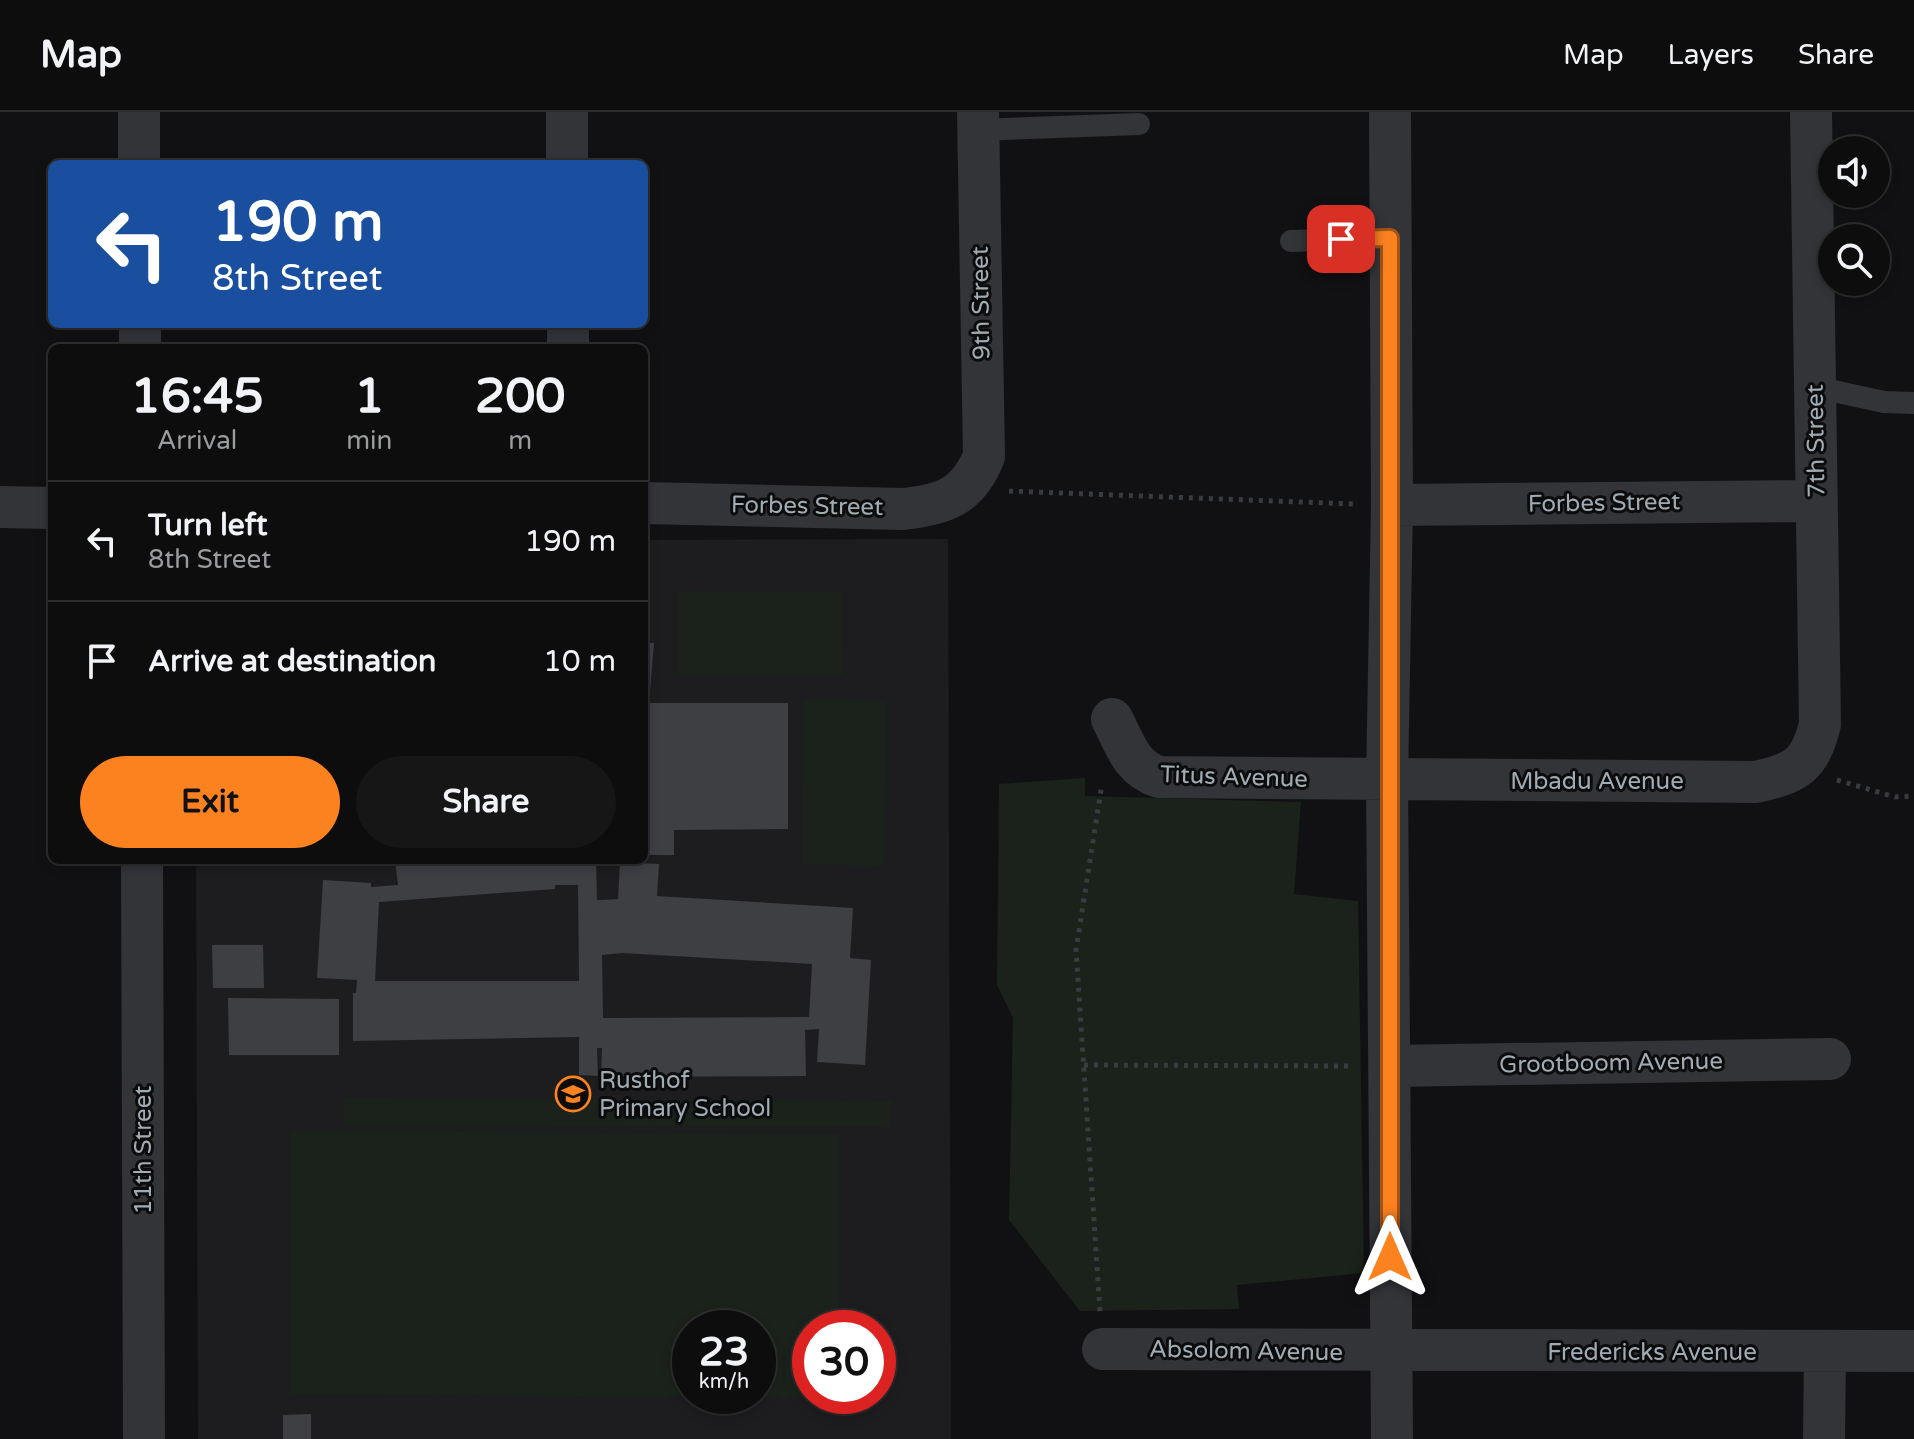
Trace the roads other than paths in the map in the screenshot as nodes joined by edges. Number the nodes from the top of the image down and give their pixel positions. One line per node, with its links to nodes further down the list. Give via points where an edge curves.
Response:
1 (139, 112): 7 (street)
2 (567, 112): 8 (street)
3 (1390, 112): 9 (street)
4 (1811, 112): 11 (street, 7th Street)
5 (978, 121): 6 (lane); 13 (street, 9th Street, via 984,456)
6 (1139, 124)
7 (139, 160)
8 (567, 160)
9 (1390, 238): 10 (lane); 16 (street)
10 (1291, 241)
11 (1815, 387): 12 (lane); 14 (street, 7th Street)
12 (1914, 403)
13 (965, 489): 15 (street, Forbes Street, via 934,506 902,509)
14 (1817, 501): 16 (street, Forbes Street); 20 (street, 7th Street, via 1820,724 1814,750)
15 (648, 503)
16 (1392, 505): 21 (street)
17 (0, 507): 18 (street)
18 (48, 508)
19 (1112, 719): 21 (street, Titus Avenue, via 1135,765 1159,777)
20 (1802, 764): 21 (street, Mbadu Avenue, via 1785,776 1756,782)
21 (1387, 780): 24 (street)
22 (142, 864): 29 (street, 11th Street)
23 (1830, 1059): 24 (street, Grootboom Avenue)
24 (1391, 1066): 28 (street)
25 (1103, 1349): 28 (street, Absolom Avenue)
26 (1914, 1351): 27 (street, Fredericks Avenue)
27 (1825, 1352): 28 (street, Fredericks Avenue); 31 (street)
28 (1389, 1353): 30 (street)
29 (144, 1439)
30 (1392, 1439)
31 (1824, 1439)

